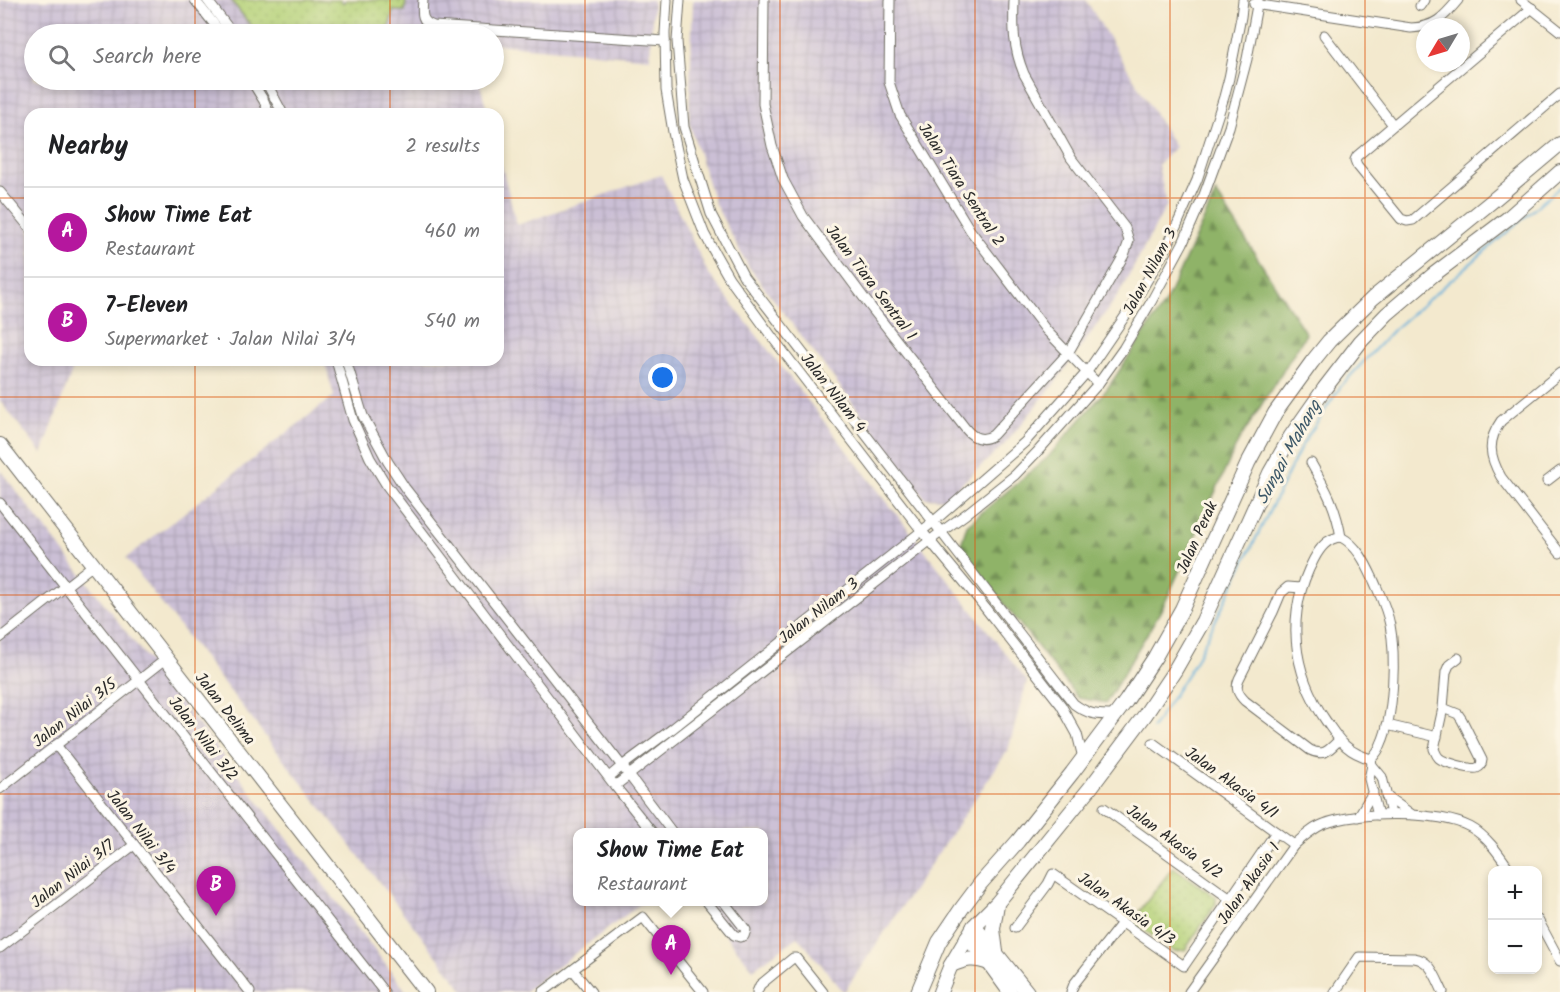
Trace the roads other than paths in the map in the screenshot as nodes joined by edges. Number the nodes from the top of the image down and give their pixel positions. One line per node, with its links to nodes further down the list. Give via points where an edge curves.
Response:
1 (195, 0): 14 (street)
2 (207, 0): 15 (street)
3 (423, 0): 16 (street, via 422,15)
4 (666, 0): 20 (street, Jalan Nilam 4)
5 (680, 0): 44 (street, Jalan Nilam 4, via 677,41 684,127 711,214 744,277)
6 (764, 0): 33 (street, Jalan Tiara Sentral 1, via 763,104 783,178 803,216 969,434 982,439 993,435)
7 (890, 0): 33 (street, Jalan Tiara Sentral 2, via 889,82 900,115 970,230)
8 (1014, 0): 33 (street, via 1014,44 1024,74 1071,158 1125,228 1129,241)
9 (1458, 0): 12 (street, via 1432,25 1422,28)
10 (1521, 0): 13 (street)
11 (1243, 1): 12 (street); 36 (street, Jalan Nilam 3, via 1230,78 1197,180 1168,245)
12 (1258, 2): 38 (street, Jalan Nilam 3, via 1229,127 1204,195 1151,302)
13 (1532, 9): 18 (street); 21 (street)
14 (214, 24)
15 (225, 24)
16 (428, 24)
17 (504, 31): 20 (street)
18 (1560, 31)
19 (1324, 35): 28 (street)
20 (665, 41): 45 (street, Jalan Nilam 4, via 666,90 683,179 708,240 729,278)
21 (1470, 61)
22 (1457, 72): 28 (street)
23 (257, 90): 26 (street)
24 (270, 90): 27 (street)
25 (1560, 94): 28 (street, via 1413,220 1401,219 1355,160)
26 (267, 108)
27 (280, 108)
28 (1393, 125)
29 (1560, 144): 58 (main road, Jalan Perak, via 1373,298 1312,362 1275,413 1182,609)
30 (1560, 172): 86 (main road, via 1387,314 1324,388 1270,473 1203,621 1175,669 1091,787)
31 (0, 192): 32 (street)
32 (24, 221)
33 (1068, 353): 36 (street, Jalan Tiara Sentral 2)
34 (338, 366): 68 (street, via 353,420 387,486)
35 (348, 366): 66 (street, via 363,416 405,488)
36 (1087, 372): 38 (street, Jalan Tiara Sentral 2); 44 (street, Jalan Nilam 3, via 1025,442)
37 (1560, 373): 49 (street, via 1501,421 1494,431 1491,451 1501,477)
38 (1098, 384): 46 (street, Jalan Nilam 3, via 1015,475)
39 (2, 452): 50 (main road, Jalan Delima)
40 (1311, 463): 47 (street, via 1332,502)
41 (1560, 471): 42 (street)
42 (1547, 481)
43 (0, 503): 51 (street, Jalan Nilai 3/2)
44 (933, 522): 45 (street, Jalan Nilam 3); 46 (street, Jalan Nilam 4)
45 (921, 531): 48 (street, Jalan Nilam 4); 66 (street, Jalan Nilam 3)
46 (941, 532): 48 (street, Jalan Nilam 3); 58 (street, Jalan Nilam 4, via 1074,704 1085,712)
47 (1341, 537): 52 (street, via 1324,545); 59 (street, via 1353,545 1366,566 1390,625 1393,655)
48 (930, 541): 64 (street, Jalan Nilam 4, via 1061,705 1077,734); 67 (street, Jalan Nilam 3)
49 (1560, 553)
50 (93, 565): 51 (street); 55 (main road, Jalan Delima)
51 (66, 586): 53 (street); 56 (street, Jalan Nilai 3/2)
52 (1301, 588): 61 (street, via 1296,617 1302,673 1312,699); 61 (street, via 1288,587 1281,593 1237,683 1237,692 1316,753 1325,752)
53 (0, 638)
54 (1458, 658): 57 (street, via 1446,672)
55 (166, 659): 56 (street, Jalan Nilai 3/5); 101 (main road, Jalan Delima)
56 (139, 680): 63 (street, Jalan Nilai 3/5); 100 (street, Jalan Nilai 3/2)
57 (1443, 708): 60 (street); 60 (street, via 1462,720 1481,757 1481,766 1472,769 1439,758 1434,749)
58 (1115, 715): 64 (main road, Jalan Perak)
59 (1387, 725): 60 (street); 65 (street)
60 (1437, 737)
61 (1339, 740): 65 (street, via 1353,753)
62 (1153, 743): 80 (street, Jalan Akasia 4/1)
63 (56, 745): 70 (street, Jalan Nilai 3/5); 82 (street, Jalan Nilai 3/4)
64 (1083, 758): 81 (main road, Jalan Perak)
65 (1372, 762): 71 (street, via 1369,779); 72 (street, via 1381,775)
66 (622, 766): 67 (street); 68 (street, Jalan Nilam 3)
67 (629, 776): 69 (street, Jalan Nilam 3); 79 (street)
68 (609, 777): 69 (street)
69 (615, 786): 78 (street)
70 (0, 789)
71 (1373, 792): 75 (street); 77 (street)
72 (1386, 796): 74 (street); 76 (street)
73 (1104, 808): 85 (street, Jalan Akasia 4/2)
74 (1391, 814): 75 (street, Jalan Akasia 1); 76 (street, Jalan Akasia 1)
75 (1378, 815): 77 (street, Jalan Akasia 1)
76 (1412, 815): 84 (street, Jalan Akasia 1, via 1468,826 1489,843)
77 (1358, 817): 83 (street, Jalan Akasia 1, via 1324,824)
78 (649, 828)
79 (669, 828)
80 (1276, 832): 83 (street, Jalan Akasia 4/1); 85 (street)
81 (1018, 841): 92 (main road, via 1006,864 975,903 967,918); 98 (main road, Jalan Perak, via 962,908 939,942)
82 (134, 845): 93 (street, Jalan Nilai 3/7); 99 (street, Jalan Nilai 3/4)
83 (1294, 845): 112 (street, Jalan Akasia 1)
84 (1507, 866)
85 (1229, 898): 89 (street, Jalan Akasia 4/3, via 1184,966)
86 (997, 903): 92 (main road); 94 (main road)
87 (710, 906): 88 (street, via 734,935 744,936 746,930)
88 (727, 906)
89 (1122, 923): 91 (street, Jalan Akasia 4/3, via 1053,874); 111 (street)
90 (1542, 927): 95 (street)
91 (1015, 928)
92 (969, 930): 94 (main road); 96 (main road); 98 (main road, via 962,927 955,932)
93 (0, 948)
94 (992, 957): 96 (main road); 109 (main road); 110 (main road)
95 (1560, 961)
96 (951, 965): 108 (main road)
97 (573, 970): 102 (street); 103 (street); 104 (street, via 644,917)
98 (927, 970): 107 (main road, Jalan Perak)
99 (250, 992)
100 (384, 992)
101 (426, 992)
102 (543, 992)
103 (591, 992)
104 (703, 992)
105 (757, 992): 106 (street, via 760,985 793,958)
106 (823, 992)
107 (918, 992)
108 (940, 992)
109 (1010, 992)
110 (1027, 992)
111 (1071, 992)
112 (1189, 992)
113 (1335, 992): 114 (street, via 1359,957 1422,960 1431,968)
114 (1443, 992)

